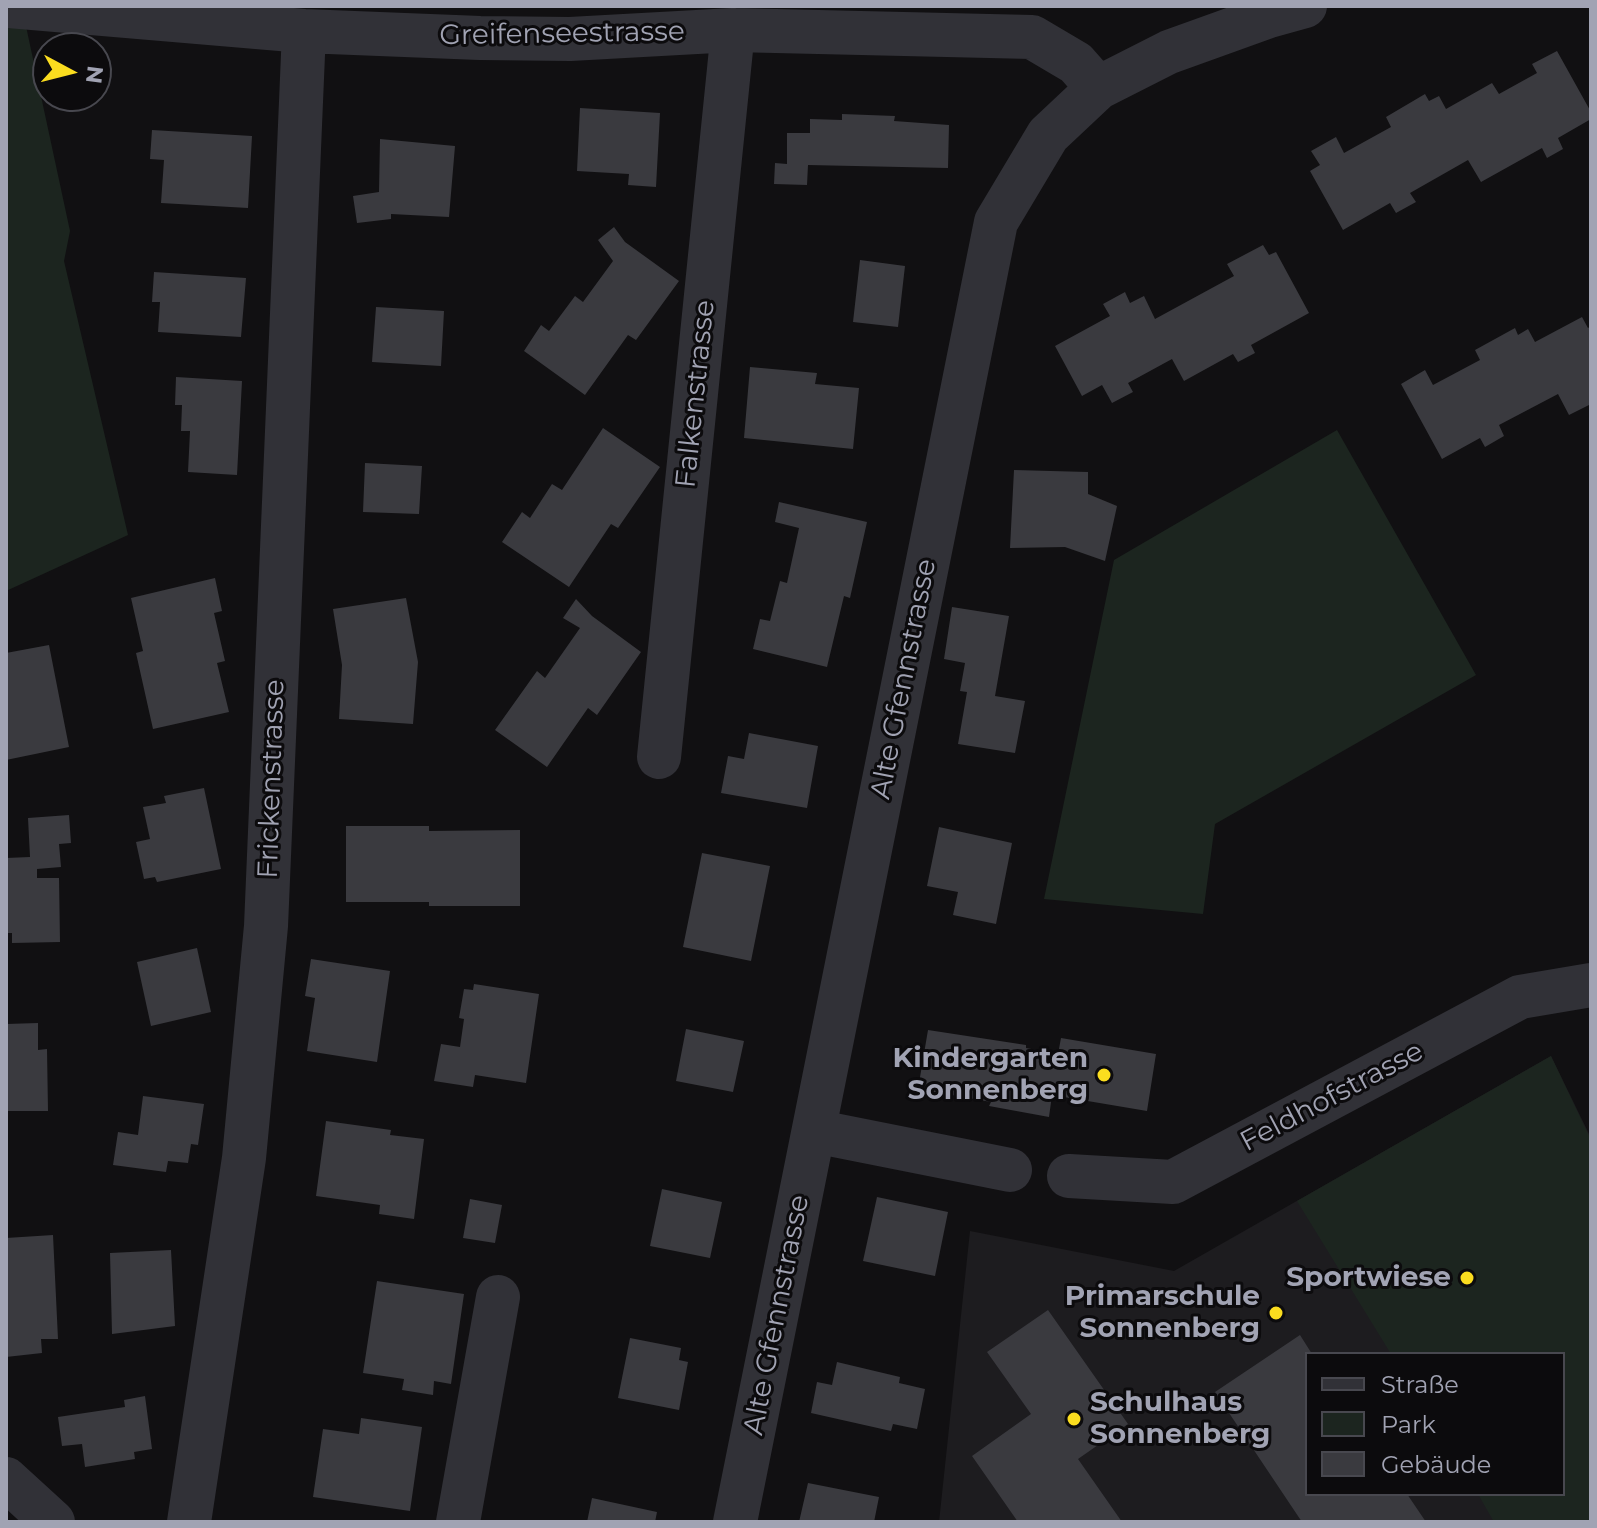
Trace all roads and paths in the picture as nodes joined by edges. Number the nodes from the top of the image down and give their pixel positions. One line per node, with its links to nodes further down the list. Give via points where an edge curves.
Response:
1 (9, 6): 4 (street, Greifenseestrasse)
2 (1305, 6): 5 (street, Alte Gfennstrasse, via 1169,52)
3 (733, 30): 4 (street, Greifenseestrasse, via 570,39); 5 (street, Greifenseestrasse, via 1032,37 1076,63); 6 (street, Falkenstrasse)
4 (304, 31): 14 (street, Frickenstrasse, via 257,1037)
5 (1098, 88): 8 (street, Alte Gfennstrasse, via 1048,135 996,222)
6 (659, 757)
7 (1591, 985): 10 (street, Feldhofstrasse, via 1520,997 1173,1182)
8 (814, 1131): 9 (street); 16 (street, Alte Gfennstrasse)
9 (1010, 1170)
10 (1069, 1176)
11 (498, 1297): 15 (street)
12 (6, 1479): 13 (street)
13 (53, 1522)
14 (189, 1522)
15 (458, 1522)
16 (735, 1522)

